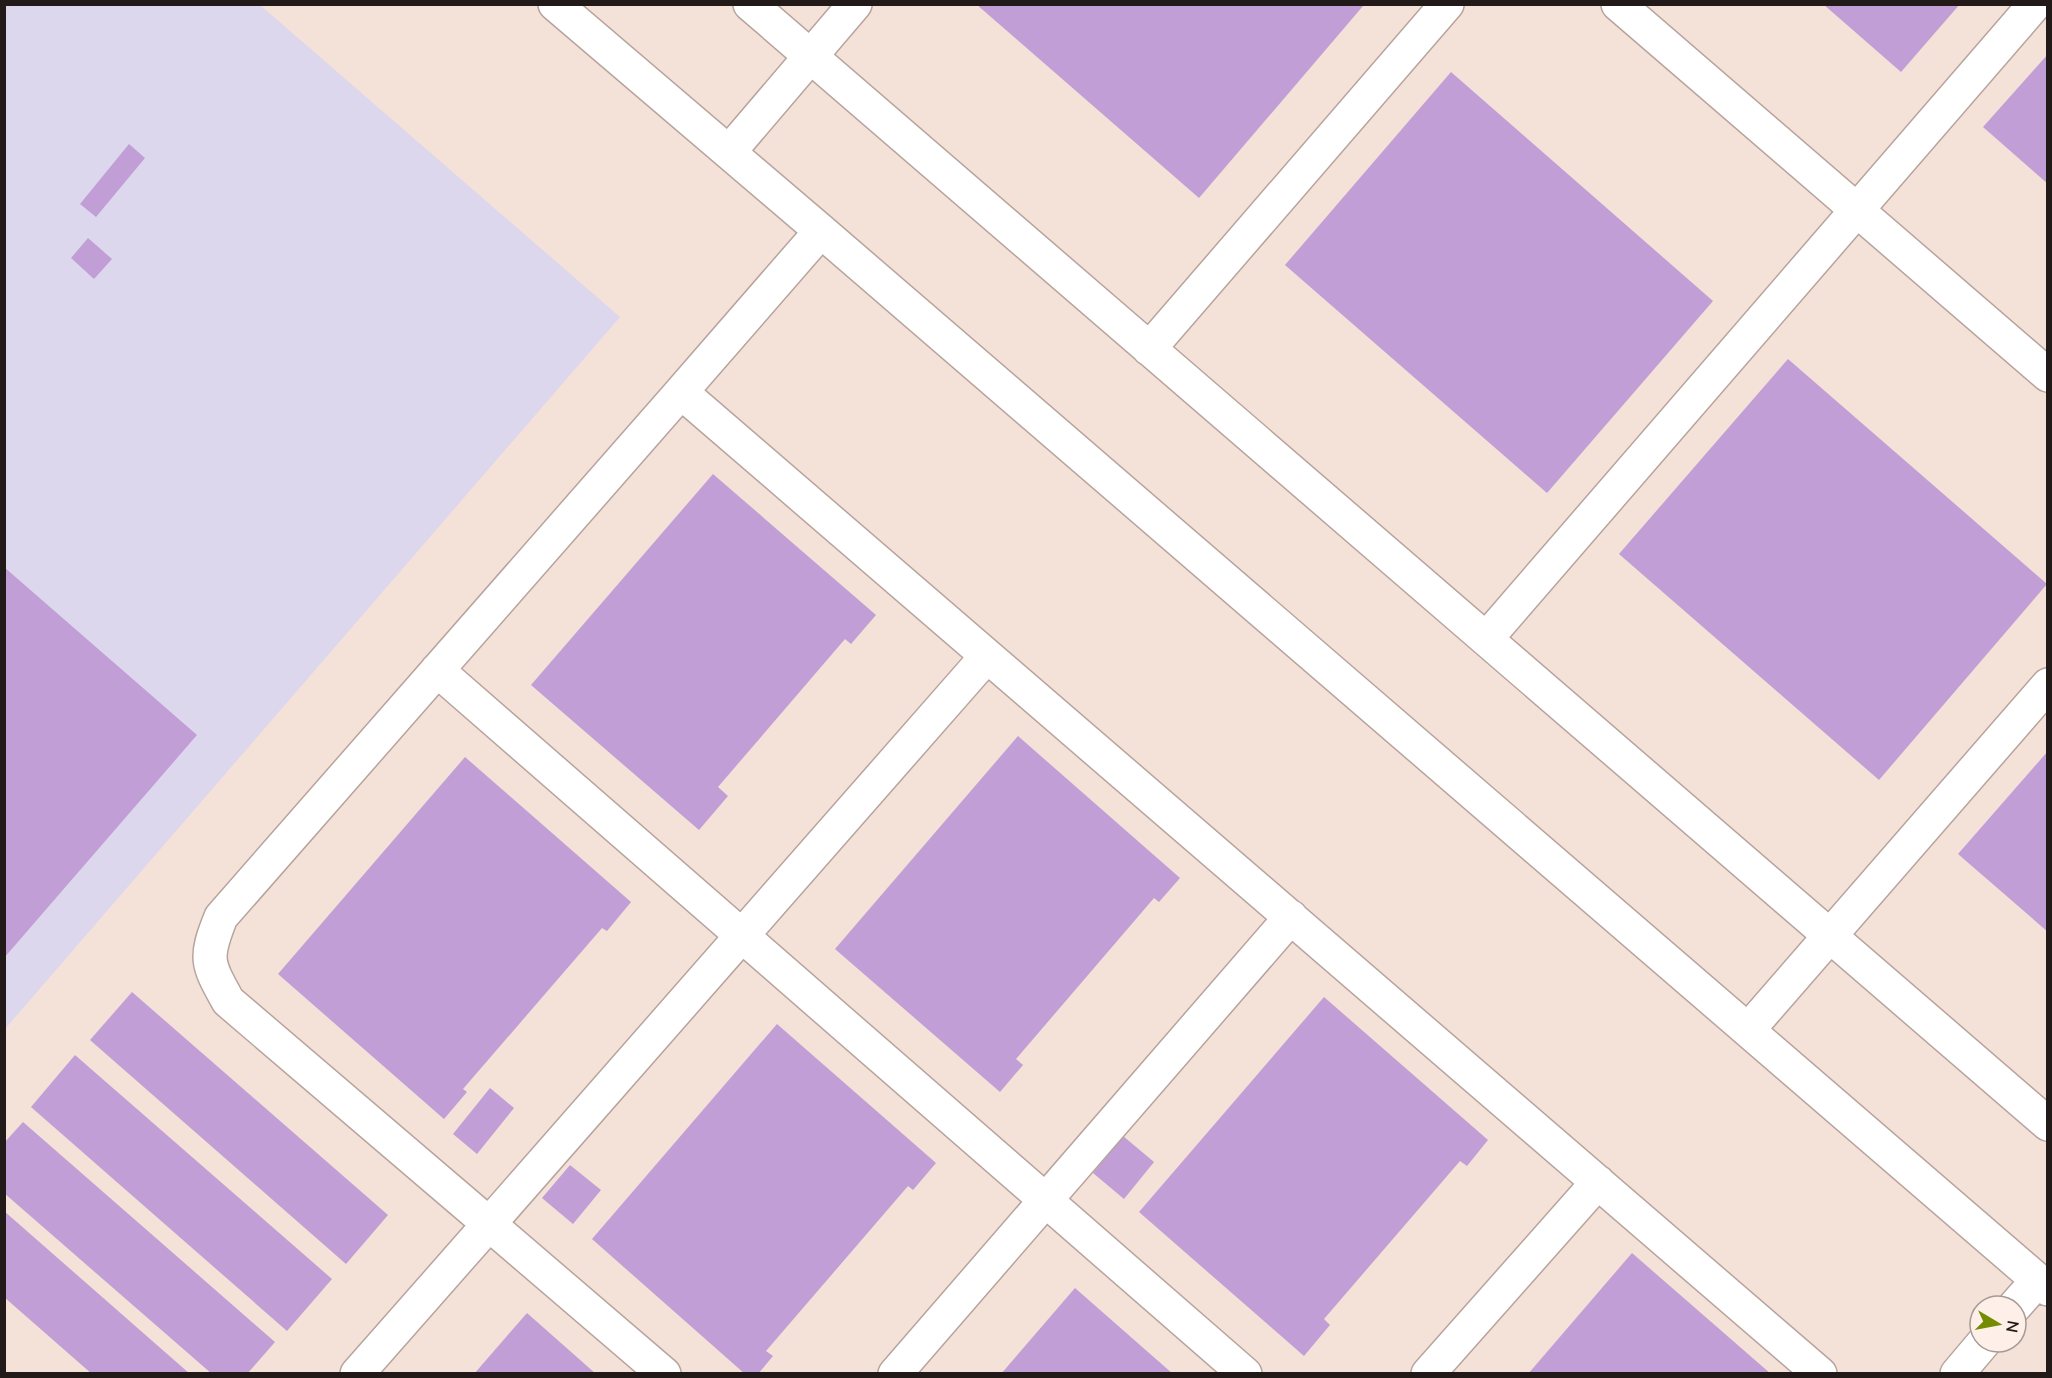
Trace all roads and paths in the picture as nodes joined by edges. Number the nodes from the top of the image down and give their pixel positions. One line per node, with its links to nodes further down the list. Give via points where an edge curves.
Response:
1 (555, 4): 8 (street)
2 (750, 4): 7 (street)
3 (855, 4): 7 (street)
4 (1447, 4): 11 (street)
5 (1618, 4): 9 (street)
6 (2035, 4): 9 (street)
7 (811, 57): 8 (street); 11 (street)
8 (729, 152): 10 (street)
9 (1857, 210): 12 (street); 14 (street)
10 (821, 231): 13 (street); 21 (street)
11 (1149, 349): 14 (street)
12 (2048, 375)
13 (681, 392): 15 (street); 16 (street)
14 (1486, 639): 20 (street)
15 (987, 656): 18 (street); 19 (street)
16 (437, 670): 19 (street); 25 (street, via 221,916 210,944 210,970 228,1001)
17 (2048, 685): 20 (street)
18 (1291, 917): 23 (street); 24 (street)
19 (742, 935): 24 (street); 25 (street)
20 (1829, 935): 21 (street); 22 (street)
21 (1748, 1030): 26 (street)
22 (2048, 1124)
23 (1598, 1182): 33 (street); 34 (street)
24 (1046, 1200): 31 (street); 32 (street)
25 (489, 1224): 29 (street); 30 (street)
26 (2043, 1285): 27 (street)
27 (2028, 1296)
28 (1974, 1354): 35 (street)
29 (357, 1374)
30 (664, 1374)
31 (895, 1374)
32 (1245, 1374)
33 (1428, 1374)
34 (1820, 1374)
35 (1957, 1374)

